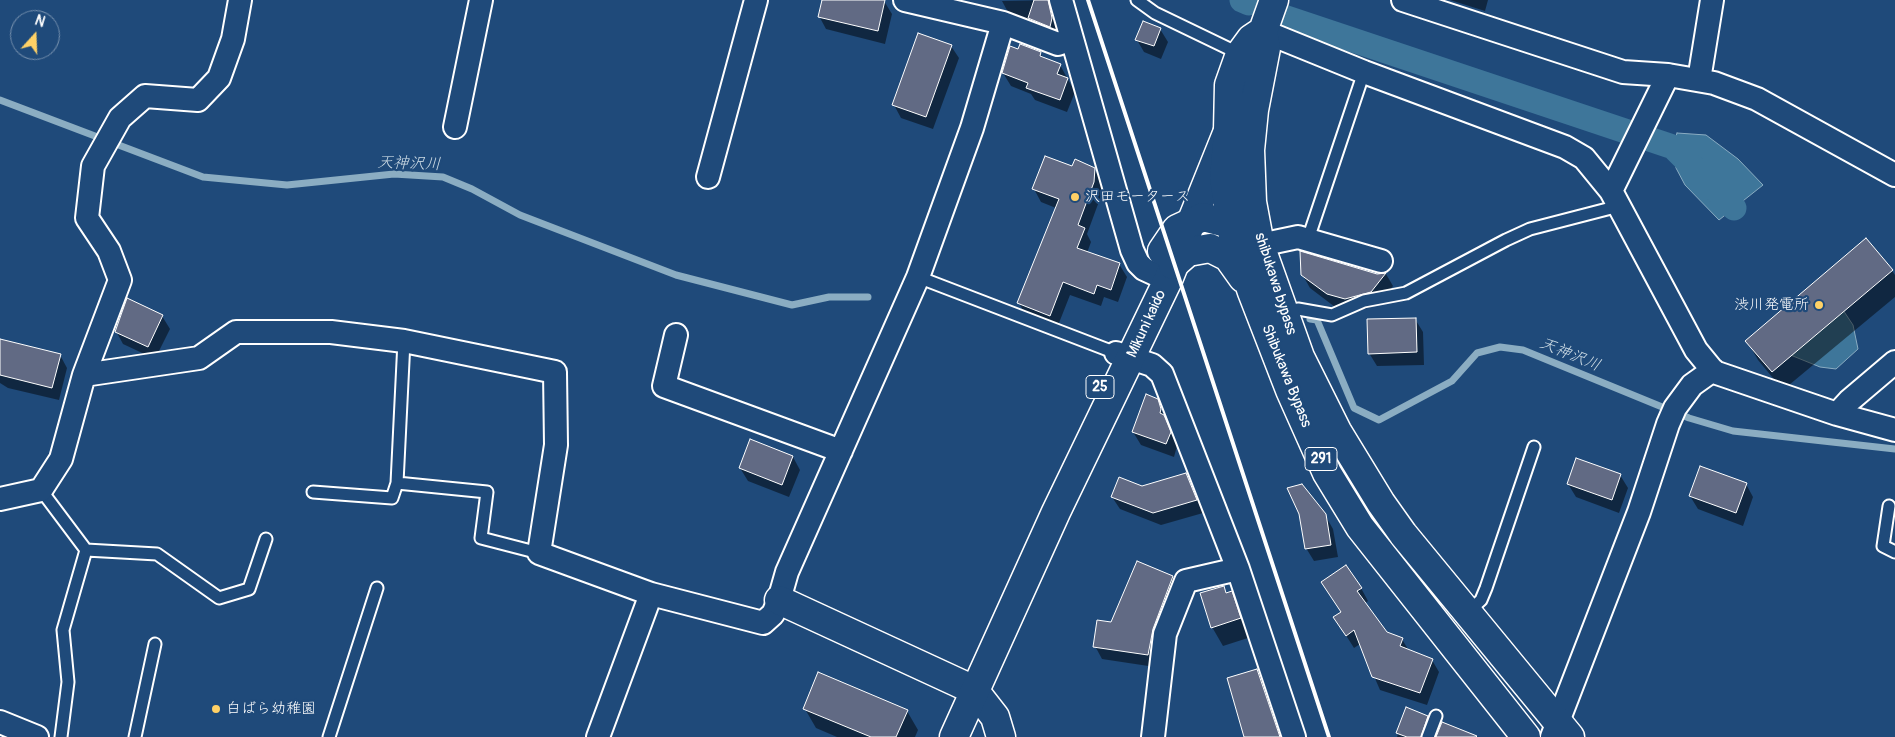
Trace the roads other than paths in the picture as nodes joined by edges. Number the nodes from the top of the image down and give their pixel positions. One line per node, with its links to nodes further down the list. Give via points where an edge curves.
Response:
1 (240, 0): 37 (street, via 233,39 219,78 198,100 145,96 120,118 93,166 87,218 109,251 120,280)
2 (481, 0): 18 (street)
3 (756, 0): 21 (street)
4 (905, 0): 10 (street)
5 (1061, 0): 12 (street)
6 (1137, 0): 13 (lane, via 1155,13)
7 (1274, 0): 11 (main road, 291)
8 (1403, 0): 15 (street, via 1622,72)
9 (1712, 0): 16 (street)
10 (1002, 23): 12 (street, via 1058,44); 29 (street, via 972,128)
11 (1263, 31): 13 (main road, 291); 14 (street); 19 (main road, Mikuni kaido / 25); 26 (main road, shibukawa bypass / 291, via 1266,48 1250,150 1252,202)
12 (1072, 39): 28 (street, via 1132,250 1138,263)
13 (1240, 54): 17 (main road, 291)
14 (1364, 72): 22 (street, via 1566,147 1584,158); 25 (lane)
15 (1668, 75): 16 (street); 22 (street)
16 (1699, 80): 20 (street, via 1757,99)
17 (1229, 85): 19 (main road, 291); 28 (main road, Mikuni kaido / 25)
18 (455, 127)
19 (1228, 131): 23 (main road, Mikuni kaido / 25); 24 (main road, Shibukawa Bypass / 291, via 1224,178)
20 (1895, 176)
21 (708, 177)
22 (1615, 198): 31 (lane, via 1506,240 1406,293 1364,301 1332,315 1298,309); 36 (street, via 1696,350)
23 (1191, 222): 24 (main road, via 1203,217); 28 (main road, Mikuni kaido / 25)
24 (1230, 224): 26 (main road); 30 (main road, Shibukawa Bypass / 291)
25 (1308, 239): 26 (street, via 1290,238); 27 (street)
26 (1260, 244): 31 (main road, shibukawa bypass / 291)
27 (1381, 261)
28 (1164, 267): 30 (main road, via 1188,252 1210,248 1228,257); 34 (main road, Mikuni kaido / 25)
29 (918, 277): 34 (lane); 41 (street)
30 (1252, 292): 71 (main road, Shibukawa Bypass / 291, via 1320,456 1360,527)
31 (1284, 314): 55 (main road, shibukawa bypass / 291, via 1300,357 1358,467 1404,534)
32 (676, 335): 41 (street, via 664,386)
33 (404, 341): 37 (street, via 330,332 236,332 200,358); 42 (lane); 50 (street, via 555,372 556,444)
34 (1123, 356): 51 (street, via 1152,365 1162,374); 57 (main road, Mikuni kaido / 25, via 1027,544)
35 (1895, 362): 38 (street)
36 (1712, 370): 38 (street, via 1721,376); 60 (street, via 1692,385 1672,416)
37 (84, 375): 43 (street, via 61,458)
38 (1837, 414): 39 (street)
39 (1895, 430)
40 (1534, 447): 55 (lane, via 1486,588 1481,600)
41 (841, 451): 54 (street)
42 (397, 482): 44 (lane, via 392,498); 50 (lane, via 487,492 481,538)
43 (40, 490): 45 (street); 48 (lane)
44 (313, 492)
45 (0, 500)
46 (1889, 506): 49 (lane, via 1883,546)
47 (266, 539): 48 (lane, via 249,589 219,598 157,554)
48 (86, 550): 62 (lane, via 63,630 68,682)
49 (1895, 552)
50 (539, 553): 53 (street)
51 (1238, 569): 68 (street, via 1186,581 1165,634); 69 (street)
52 (377, 588): 64 (lane)
53 (652, 594): 54 (street, via 763,624 773,614); 65 (street)
54 (779, 600): 57 (main road)
55 (1468, 612): 60 (main road, 291)
56 (155, 644): 63 (lane)
57 (974, 690): 66 (main road, Mikuni kaido / 25); 67 (main road, via 994,717)
58 (1436, 716): 70 (lane)
59 (0, 722): 61 (street)
60 (1560, 732)
61 (37, 737)
62 (61, 737)
63 (135, 737)
64 (329, 737)
65 (598, 737)
66 (954, 737)
67 (1001, 737)
68 (1153, 737)
69 (1294, 737)
70 (1428, 737)
71 (1526, 737)

